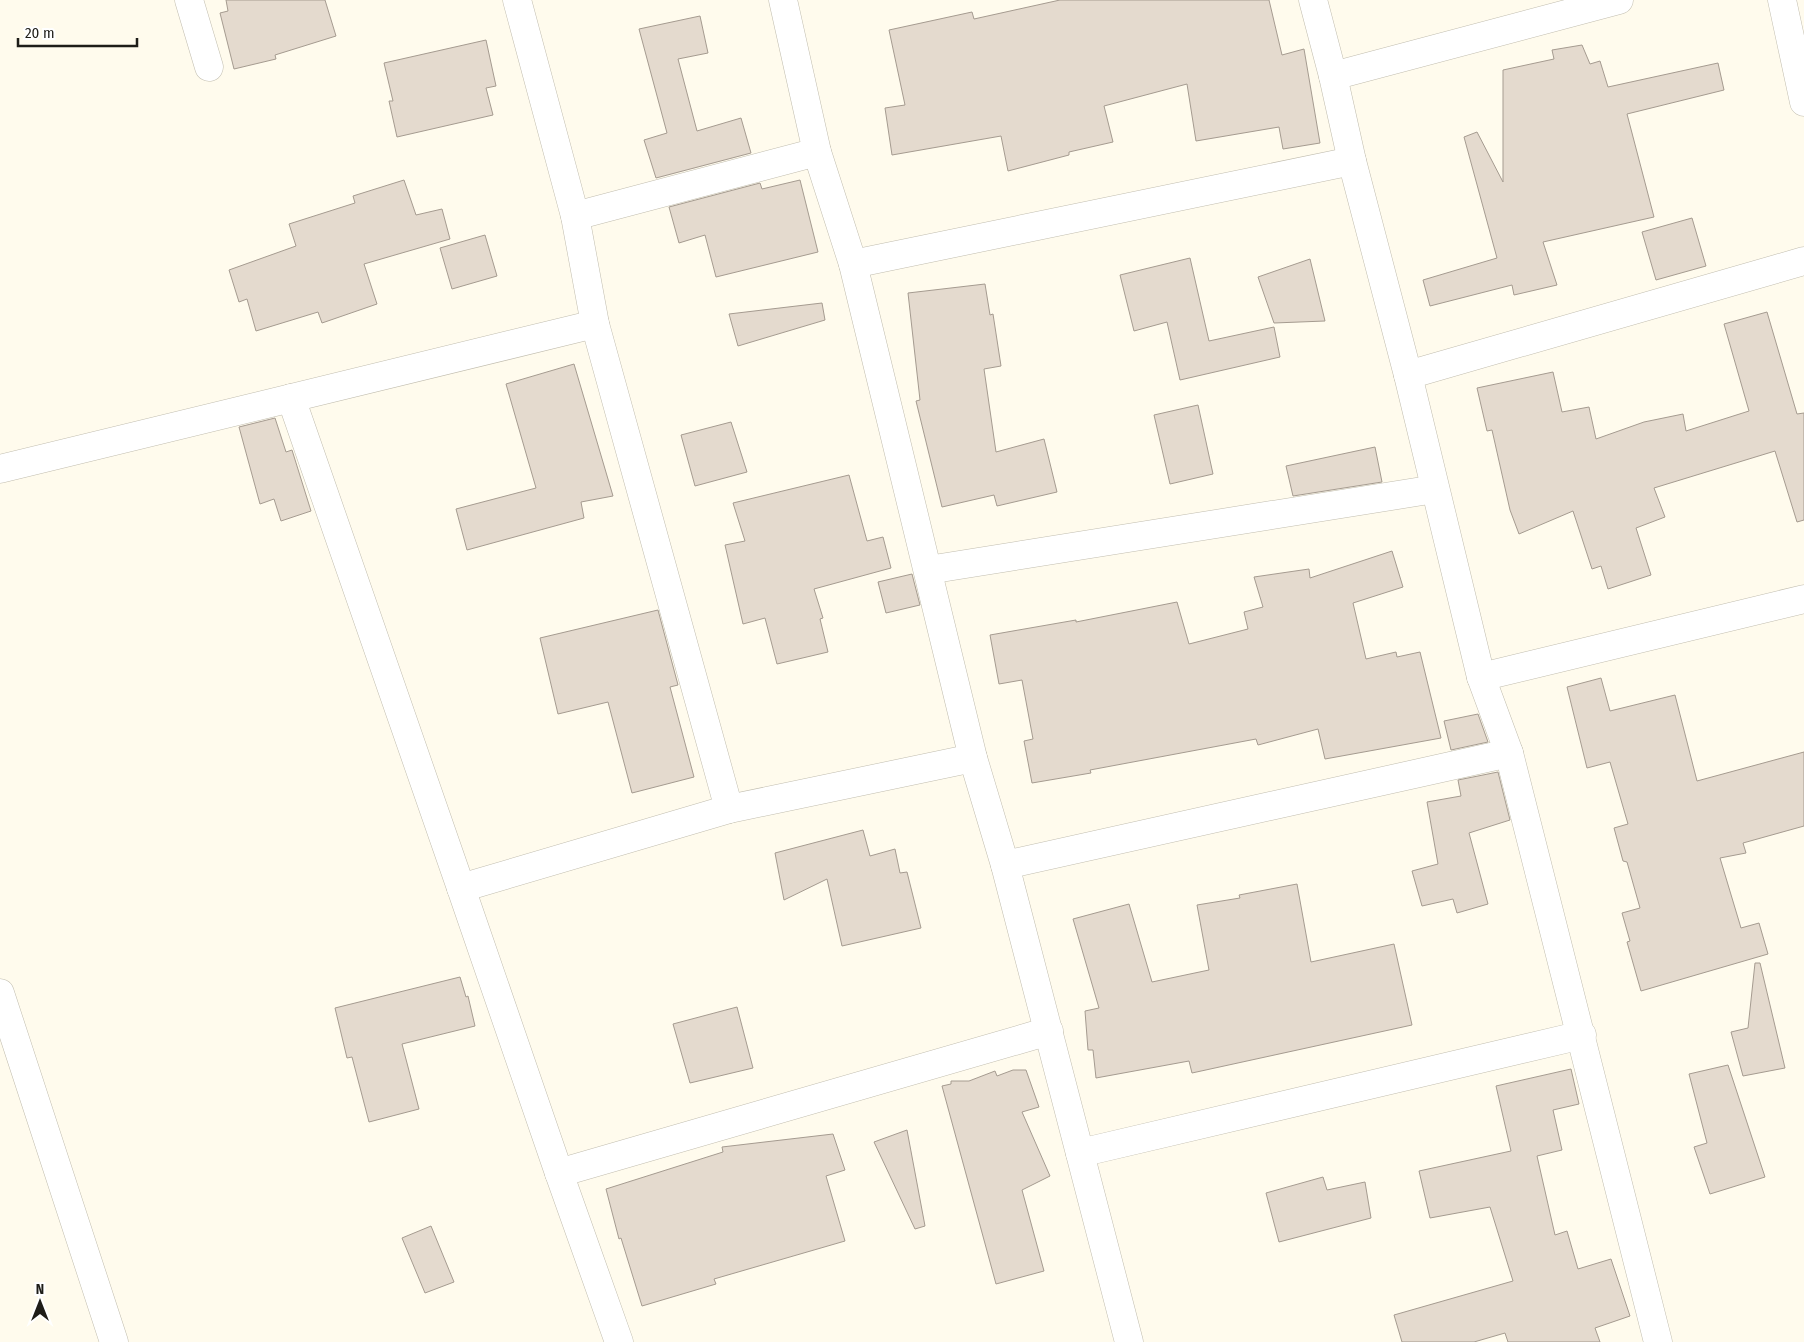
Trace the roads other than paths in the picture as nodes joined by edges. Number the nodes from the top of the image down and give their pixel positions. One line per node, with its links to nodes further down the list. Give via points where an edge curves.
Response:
1 (189, 0): 7 (street)
2 (517, 0): 12 (street)
3 (784, 0): 10 (street)
4 (1313, 0): 8 (street)
5 (1620, 0): 8 (street)
6 (1782, 0): 9 (street)
7 (209, 66)
8 (1333, 76): 11 (street)
9 (1804, 102)
10 (818, 152): 12 (street); 14 (street)
11 (1352, 161): 14 (street); 16 (street)
12 (575, 216): 15 (street)
13 (1804, 261): 16 (street)
14 (853, 264): 20 (street)
15 (595, 324): 17 (street); 25 (street)
16 (1408, 375): 19 (street)
17 (291, 398): 18 (street); 27 (street)
18 (0, 469)
19 (1435, 489): 20 (street); 22 (street)
20 (928, 570): 24 (street)
21 (1804, 598): 22 (street)
22 (1481, 677): 23 (street)
23 (1509, 753): 26 (street); 30 (street)
24 (973, 758): 25 (street); 26 (street)
25 (729, 809): 27 (street)
26 (1005, 865): 29 (street)
27 (462, 888): 33 (street)
28 (0, 993): 31 (street)
29 (1049, 1032): 32 (street); 33 (street)
30 (1582, 1035): 32 (street); 37 (street)
31 (10, 1057): 35 (street)
32 (1080, 1153): 34 (street)
33 (559, 1173): 36 (street)
34 (1125, 1341)
35 (114, 1342)
36 (619, 1342)
37 (1658, 1342)

